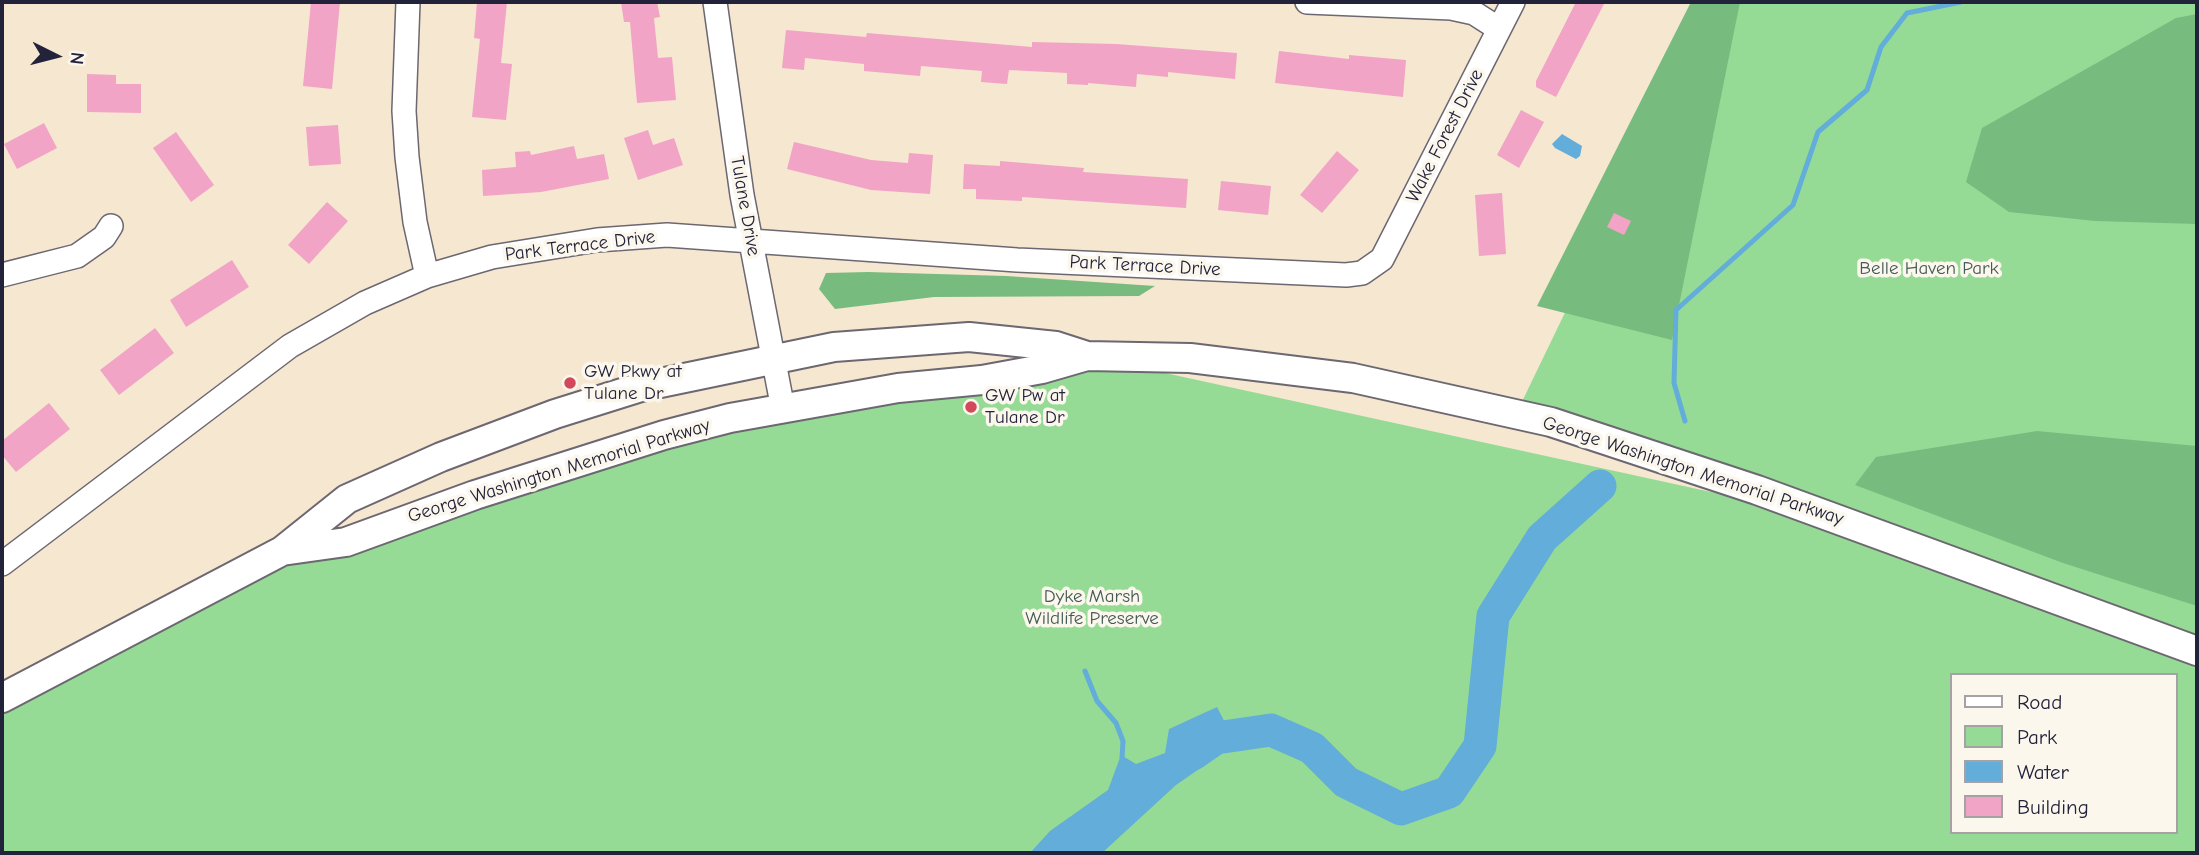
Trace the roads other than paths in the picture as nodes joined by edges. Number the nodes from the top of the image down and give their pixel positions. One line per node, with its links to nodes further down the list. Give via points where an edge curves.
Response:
1 (408, 2): 10 (street, via 407,157)
2 (715, 2): 7 (street, Tulane Drive)
3 (1307, 2): 5 (street, via 1451,8 1474,13)
4 (1513, 2): 5 (street, Wake Forest Drive)
5 (1499, 29): 8 (street, Wake Forest Drive)
6 (111, 226): 9 (street, via 104,237 77,256)
7 (750, 239): 8 (street, Park Terrace Drive, via 1017,260 1332,275 1362,273); 10 (street, Park Terrace Drive, via 667,235 597,240 492,257); 12 (street, Tulane Drive)
8 (1374, 267)
9 (2, 275)
10 (427, 275): 15 (street, Park Terrace Drive, via 365,303 290,346)
11 (1087, 356): 12 (main road, George Washington Memorial Parkway, via 1056,346 969,337 834,347); 13 (main road, George Washington Memorial Parkway, via 982,380 898,388); 16 (main road, George Washington Memorial Parkway, via 1190,358 1353,378 1551,422 1757,489)
12 (775, 359): 13 (street, Tulane Drive); 14 (main road, George Washington Memorial Parkway, via 641,387 454,452 347,499)
13 (783, 409): 14 (main road, George Washington Memorial Parkway, via 664,435 346,542)
14 (282, 551): 17 (main road, George Washington Memorial Parkway)
15 (2, 564)
16 (2197, 651)
17 (2, 698)

